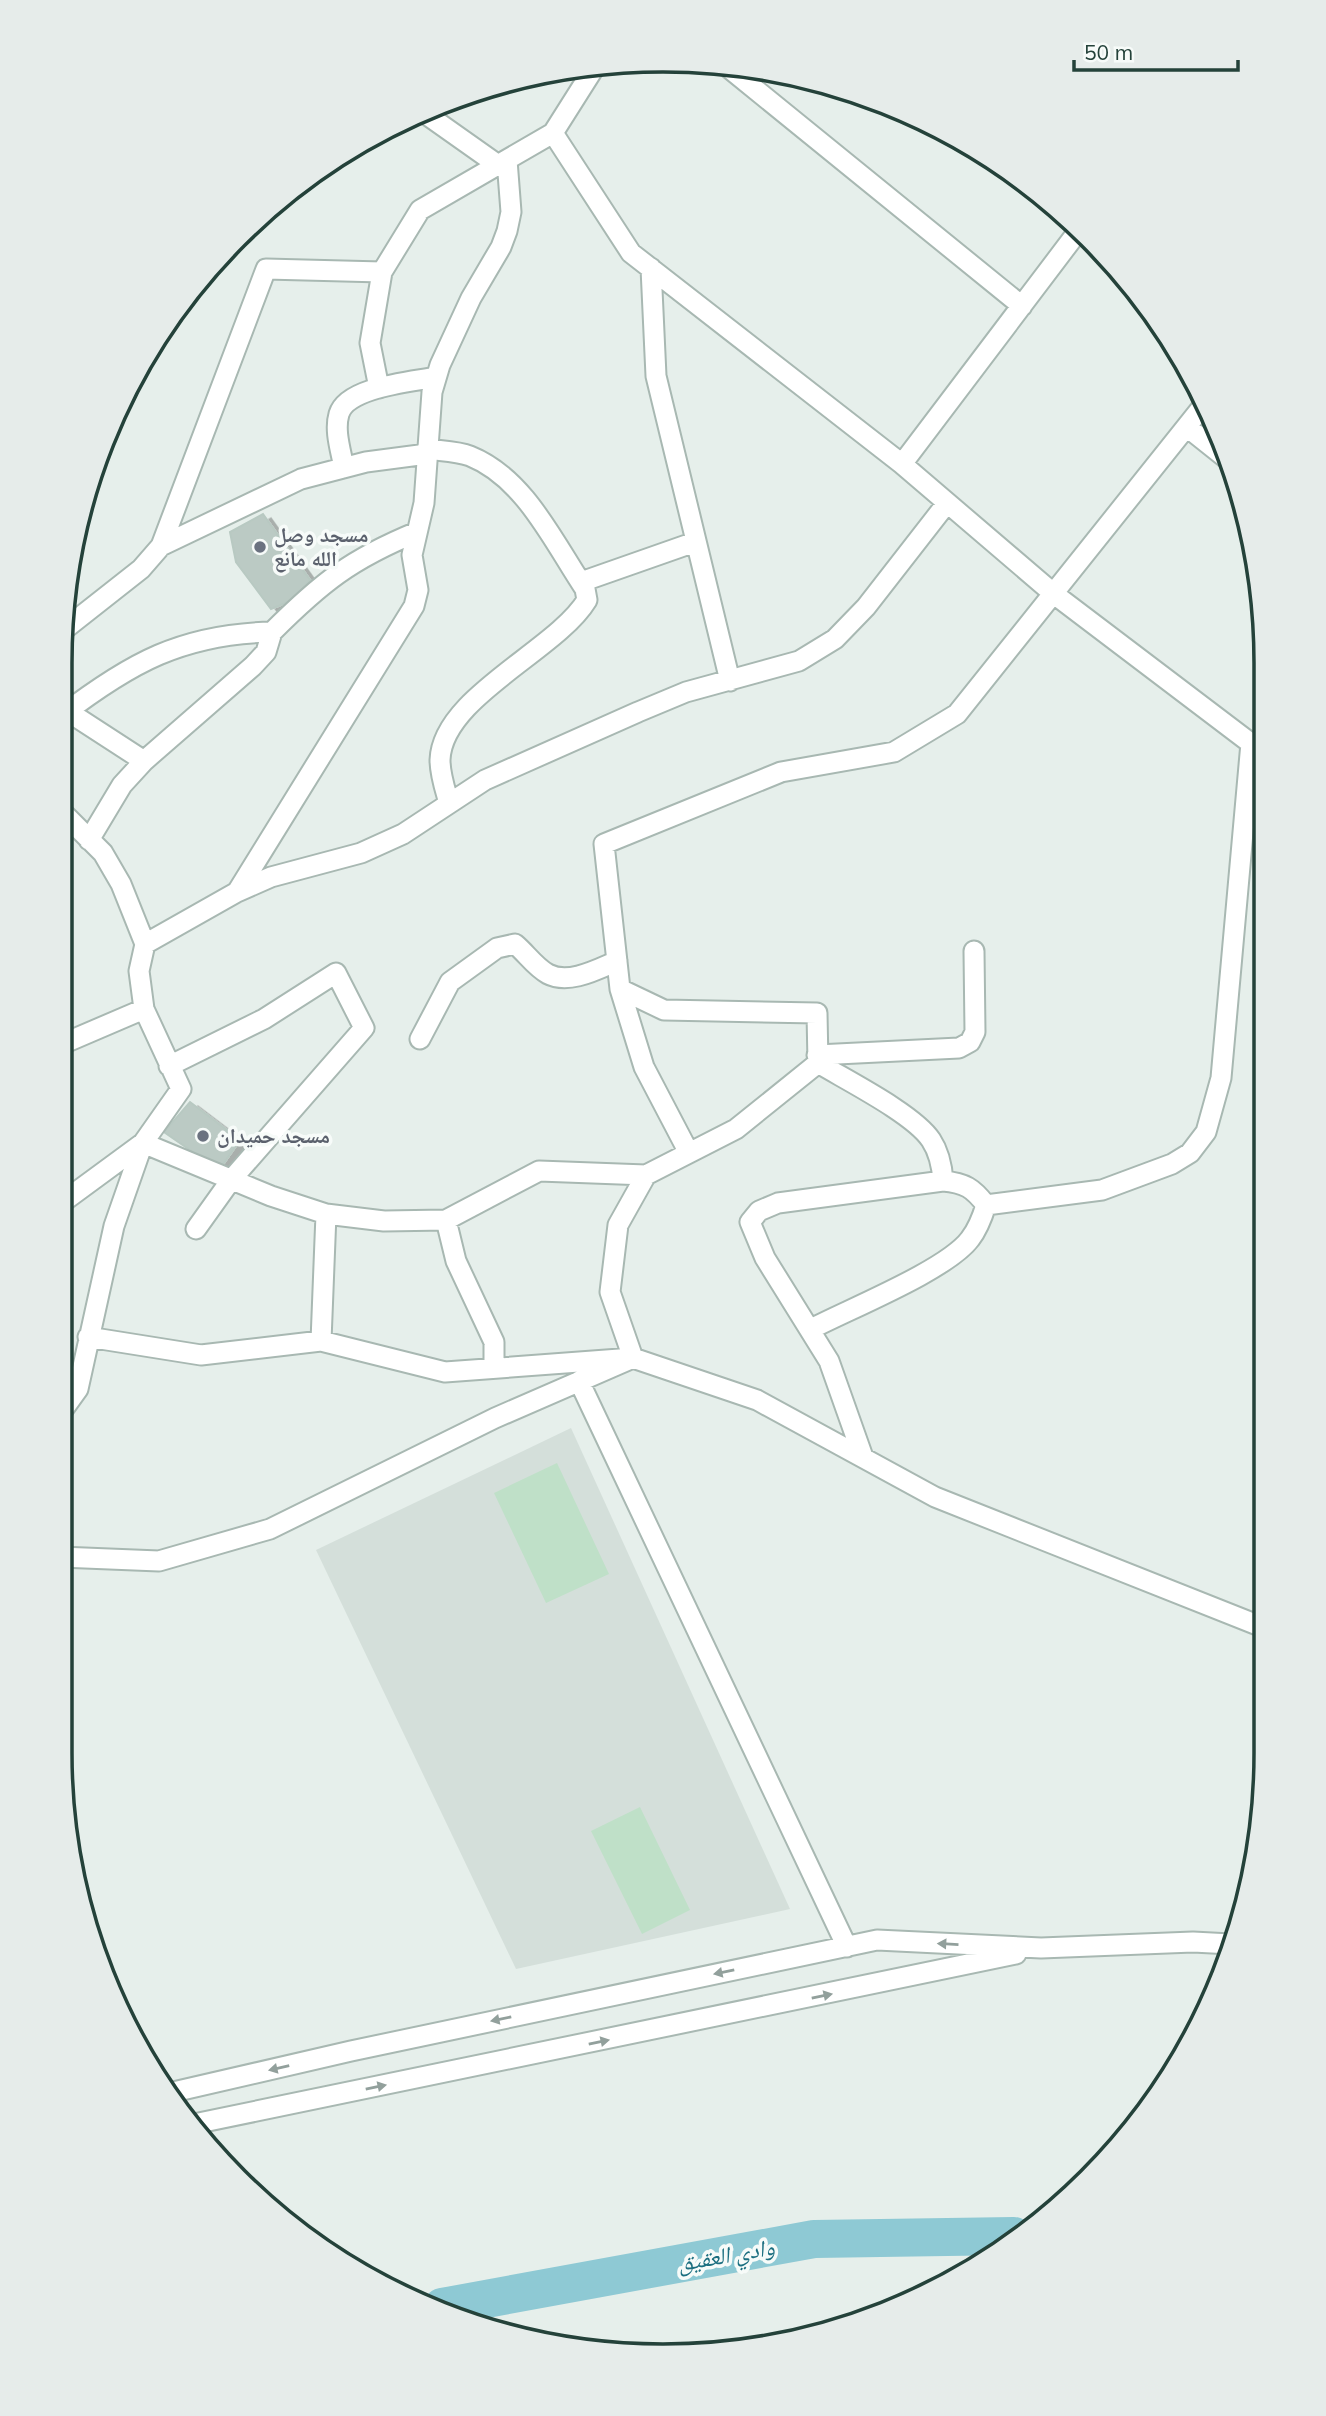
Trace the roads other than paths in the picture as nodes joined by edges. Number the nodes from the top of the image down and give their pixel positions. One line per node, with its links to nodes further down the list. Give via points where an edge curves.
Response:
1 (589, 77): 4 (street)
2 (743, 77): 9 (street)
3 (433, 119): 5 (street)
4 (553, 134): 5 (street); 7 (street, via 631,253)
5 (502, 163): 8 (street, via 420,211); 10 (street, via 511,212 507,231)
6 (1074, 238): 9 (street)
7 (651, 268): 16 (street); 20 (street, via 656,376)
8 (382, 272): 11 (street, via 370,343); 21 (street, via 266,269)
9 (1022, 306): 16 (street)
10 (436, 377): 11 (street); 15 (street)
11 (379, 388): 17 (street, via 343,404 337,428)
12 (1198, 412): 13 (street)
13 (1187, 427): 14 (street); 23 (street)
14 (1213, 448)
15 (427, 451): 17 (street); 19 (street); 22 (street, via 469,456 503,477 530,504)
16 (902, 464): 18 (street)
17 (344, 468): 21 (street, via 301,479)
18 (947, 503): 23 (street); 26 (street, via 866,607 835,639 799,661)
19 (417, 532): 25 (street, via 347,565); 35 (street, via 412,555 418,590 414,606)
20 (695, 542): 22 (street); 26 (street)
21 (161, 546): 24 (street, via 141,569)
22 (581, 582): 32 (street, via 587,600 578,615 501,677 455,723 440,759)
23 (1054, 594): 29 (street); 38 (street, via 957,714 894,752 780,772 604,844)
24 (73, 622)
25 (272, 632): 27 (street, via 203,640 141,660); 30 (street, via 265,652 253,666)
26 (730, 681): 32 (street, via 686,692 638,712 485,780)
27 (72, 708)
28 (72, 719): 30 (street)
29 (1254, 745)
30 (144, 761): 34 (street, via 122,785)
31 (1254, 775): 51 (street, via 1221,1078 1206,1132 1190,1153 1172,1164 1102,1190)
32 (449, 803): 35 (street, via 403,834 361,853 271,877)
33 (72, 822): 34 (street)
34 (89, 840): 36 (street, via 103,853 121,884)
35 (237, 892): 36 (street)
36 (145, 944): 40 (street, via 139,971)
37 (974, 951): 43 (street, via 975,1032 970,1042 959,1048)
38 (617, 961): 39 (street); 41 (street, via 587,973 557,976 548,974 515,944 497,948 450,982)
39 (620, 989): 43 (street, via 664,1010 817,1013); 46 (street, via 644,1067)
40 (144, 1009): 42 (street); 44 (street)
41 (420, 1039)
42 (72, 1040)
43 (818, 1059): 46 (street, via 736,1129); 49 (street, via 914,1123 930,1139 942,1163)
44 (169, 1066): 45 (street, via 181,1089); 48 (street, via 264,1019 336,973 364,1028)
45 (143, 1143): 48 (street); 50 (street); 56 (street, via 114,1226)
46 (689, 1153): 47 (street)
47 (646, 1175): 53 (street, via 539,1171); 58 (street, via 618,1225 610,1292)
48 (231, 1180): 52 (street); 54 (street)
49 (943, 1181): 51 (street, via 975,1190); 55 (street, via 778,1203 759,1210 750,1223 752,1234)
50 (72, 1195)
51 (986, 1205): 55 (street, via 969,1241 940,1265)
52 (326, 1214): 53 (street, via 384,1221); 57 (street)
53 (446, 1220): 59 (street, via 456,1261 494,1342)
54 (196, 1229)
55 (811, 1329): 62 (street, via 829,1361)
56 (88, 1337): 57 (street, via 201,1355); 61 (street, via 78,1389)
57 (321, 1341): 59 (street, via 445,1372)
58 (633, 1358): 59 (street); 60 (street); 62 (street, via 757,1400)
59 (494, 1368)
60 (579, 1381): 63 (street, via 271,1529 159,1561); 66 (street)
61 (72, 1397)
62 (863, 1457): 64 (street, via 935,1497)
63 (72, 1557)
64 (1254, 1624)
65 (1223, 1944): 67 (street)
66 (847, 1947): 67 (street, one-way to 66, via 877,1940); 68 (street, one-way to 68)
67 (1041, 1948): 69 (street, one-way to 67)
68 (178, 2091)
69 (202, 2122)

